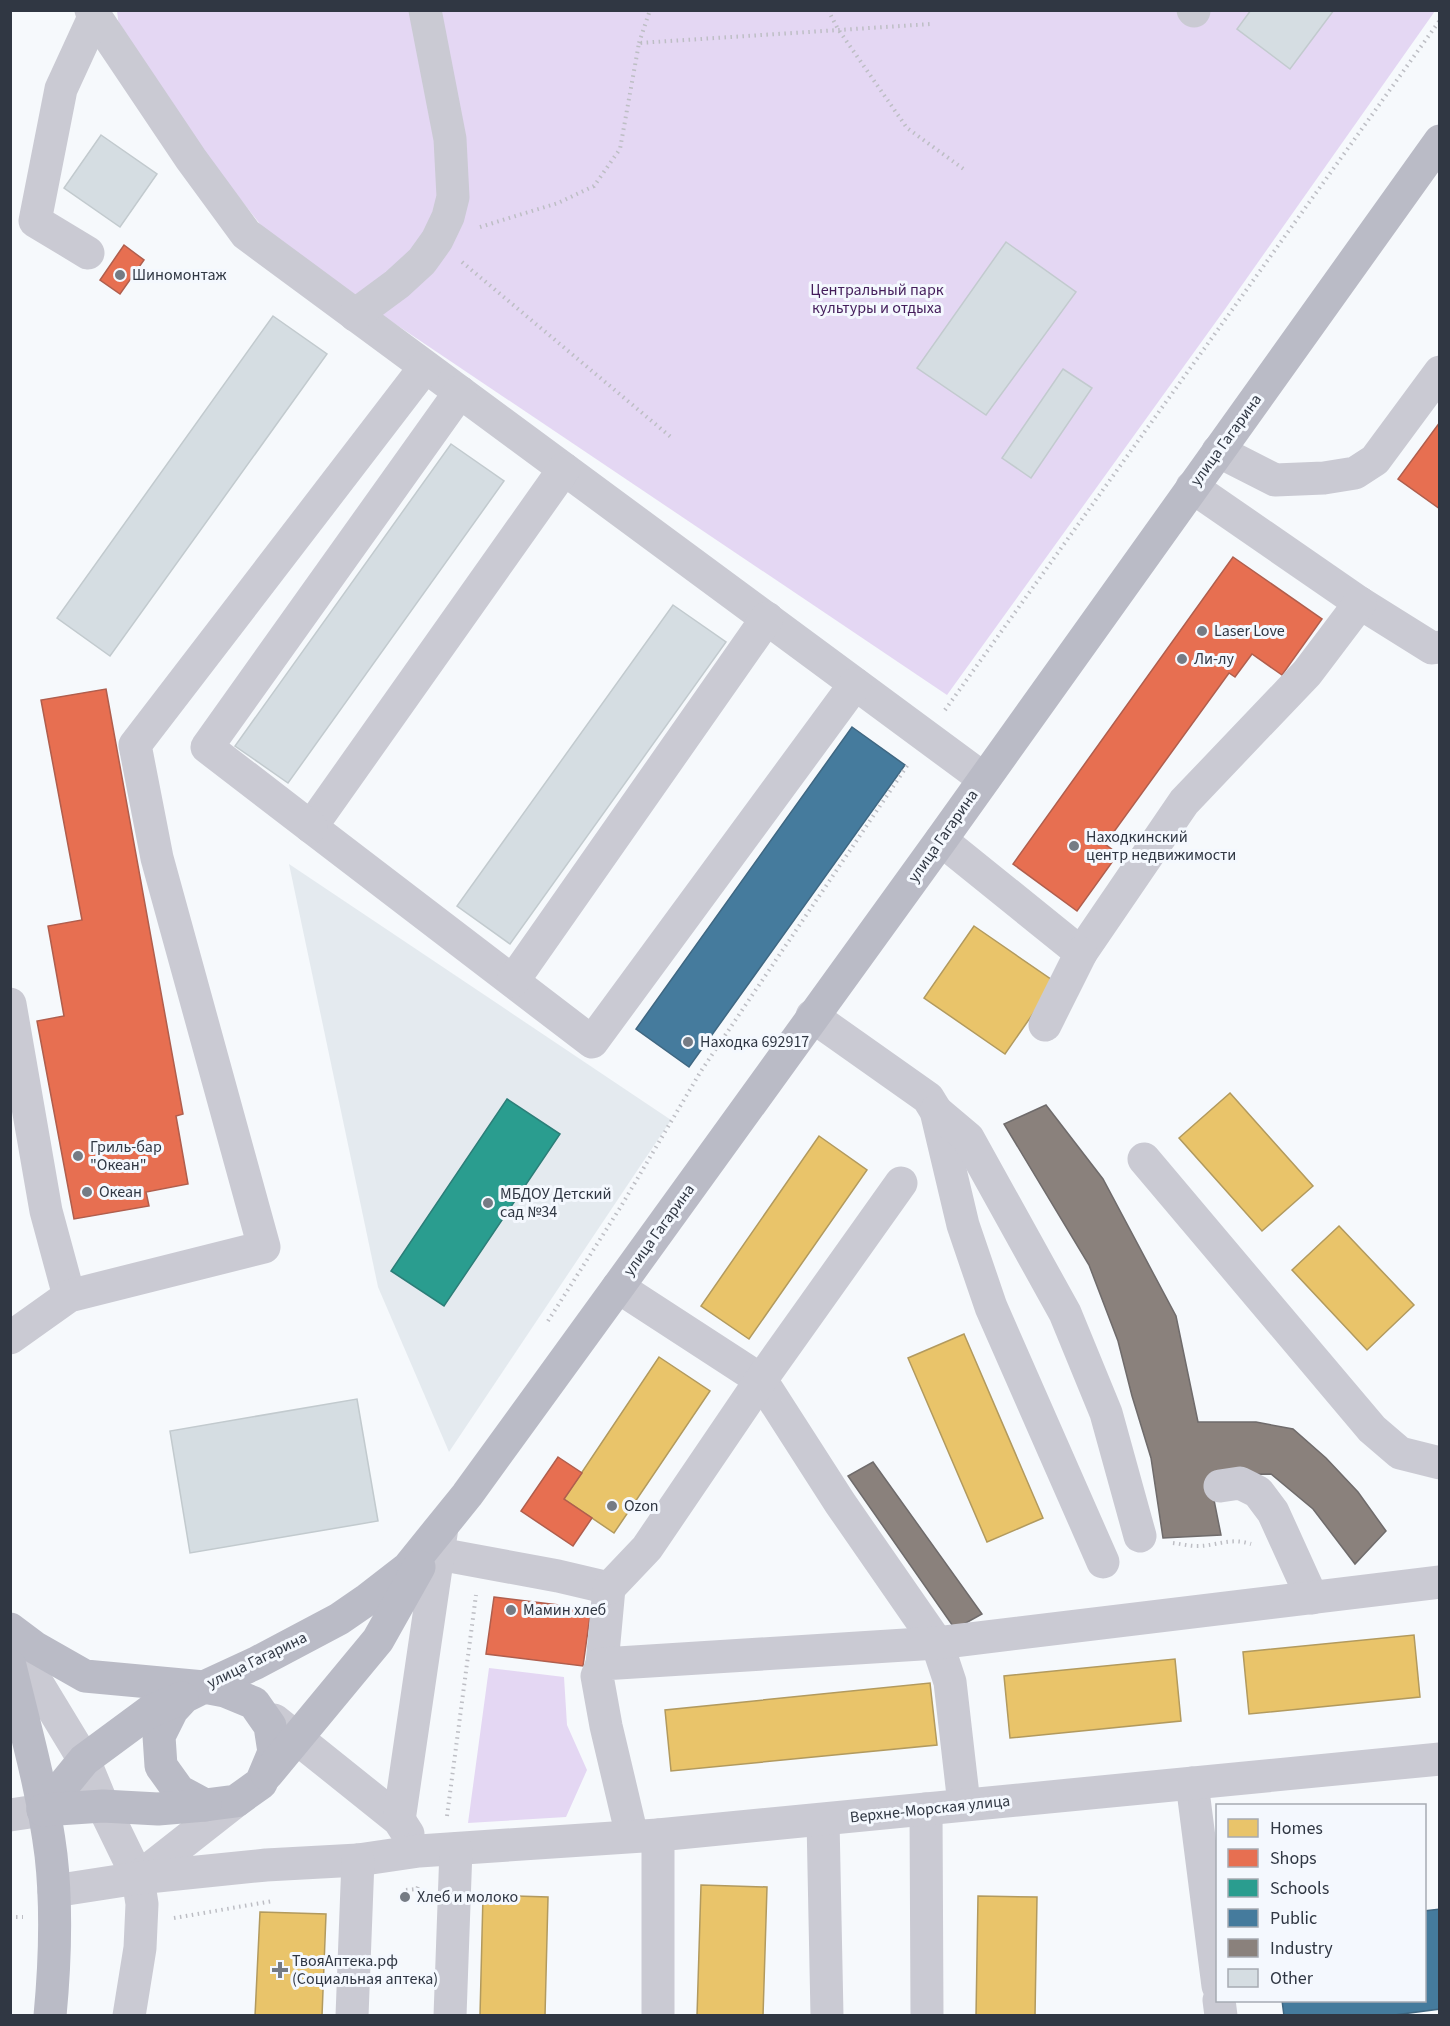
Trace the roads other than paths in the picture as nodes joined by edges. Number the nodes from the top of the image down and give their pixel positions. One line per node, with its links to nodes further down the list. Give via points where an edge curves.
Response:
1 (425, 10): 5 (street, via 450,139 453,196 448,217 422,261)
2 (93, 13): 4 (street, via 61,89 35,221); 5 (street, via 246,234)
3 (1440, 141): 9 (main road, улица Гагарина)
4 (88, 253)
5 (355, 315): 6 (street)
6 (425, 367): 8 (street); 28 (street, via 135,745 157,858 264,1247)
7 (1440, 372): 9 (street, via 1375,460 1355,473 1275,480)
8 (460, 392): 10 (street); 17 (street, via 207,747)
9 (1218, 451): 11 (main road, улица Гагарина)
10 (564, 469): 13 (street); 17 (street)
11 (1192, 487): 12 (street); 16 (main road, улица Гагарина)
12 (1360, 603): 14 (street, via 1432,648); 19 (street, via 1307,674 1184,802)
13 (767, 618): 15 (street); 20 (street)
14 (1440, 647)
15 (855, 684): 16 (street); 20 (street, via 592,1042)
16 (984, 779): 18 (main road, улица Гагарина)
17 (311, 827): 20 (street)
18 (941, 840): 19 (street); 22 (main road, улица Гагарина)
19 (1081, 954): 23 (street)
20 (513, 981)
21 (10, 1004): 28 (street, via 46,1211)
22 (812, 1016): 24 (street, via 928,1098); 27 (main road, улица Гагарина)
23 (1045, 1025)
24 (936, 1111): 33 (street, via 968,1138 1065,1313 1106,1413); 35 (street, via 963,1225 991,1307)
25 (1144, 1160): 31 (street, via 1372,1429 1400,1453)
26 (901, 1183): 30 (street)
27 (618, 1287): 30 (street); 34 (main road, улица Гагарина, via 467,1495)
28 (69, 1296): 29 (street)
29 (10, 1338)
30 (761, 1380): 37 (street, via 647,1548); 41 (street, via 840,1503)
31 (1440, 1463)
32 (1220, 1486): 38 (street, via 1240,1483 1258,1492 1274,1512)
33 (1140, 1536)
34 (440, 1540): 37 (street); 44 (main road, улица Гагарина, via 339,1619); 46 (main road, улица Гагарина, via 378,1640); 56 (street)
35 (1103, 1562)
36 (1440, 1582): 38 (street)
37 (609, 1588): 42 (street)
38 (1312, 1598): 41 (street)
39 (10, 1629): 44 (main road, улица Гагарина, via 85,1676)
40 (10, 1638): 48 (street)
41 (937, 1642): 42 (street); 51 (street, via 950,1682)
42 (602, 1664): 58 (street, via 597,1676 606,1726)
43 (10, 1666): 54 (main road)
44 (194, 1692): 45 (main road, via 225,1691); 48 (main road, улица Гагарина, via 149,1712); 50 (main road, via 172,1710 159,1736 161,1766 179,1791)
45 (254, 1703): 46 (street); 50 (main road, via 270,1726 273,1752)
46 (295, 1739): 50 (main road, улица Гагарина); 56 (street)
47 (1440, 1759): 49 (street, Верхне-Морская улица)
48 (84, 1760): 52 (street); 54 (main road, улица Гагарина)
49 (1192, 1783): 51 (street, Верхне-Морская улица); 64 (street)
50 (234, 1796): 52 (main road, via 158,1809); 62 (street)
51 (964, 1804): 53 (street, Верхне-Морская улица)
52 (103, 1806): 54 (main road); 62 (street)
53 (926, 1809): 57 (street, Верхне-Морская улица); 71 (street)
54 (43, 1810): 55 (street); 63 (main road)
55 (10, 1815)
56 (399, 1820): 60 (street)
57 (823, 1820): 58 (street, Верхне-Морская улица); 70 (street)
58 (645, 1836): 59 (street, Верхне-Морская улица); 69 (street)
59 (456, 1850): 60 (street, Верхне-Морская улица); 68 (street)
60 (419, 1851): 61 (street, Верхне-Морская улица)
61 (358, 1860): 62 (street, Верхне-Морская улица); 67 (street)
62 (138, 1878): 63 (street, Верхне-Морская улица); 66 (street, via 142,1904 140,1948)
63 (54, 1891): 65 (main road)
64 (1216, 1970)
65 (50, 2016)
66 (129, 2016)
67 (352, 2016)
68 (450, 2016)
69 (658, 2016)
70 (827, 2016)
71 (927, 2016)

